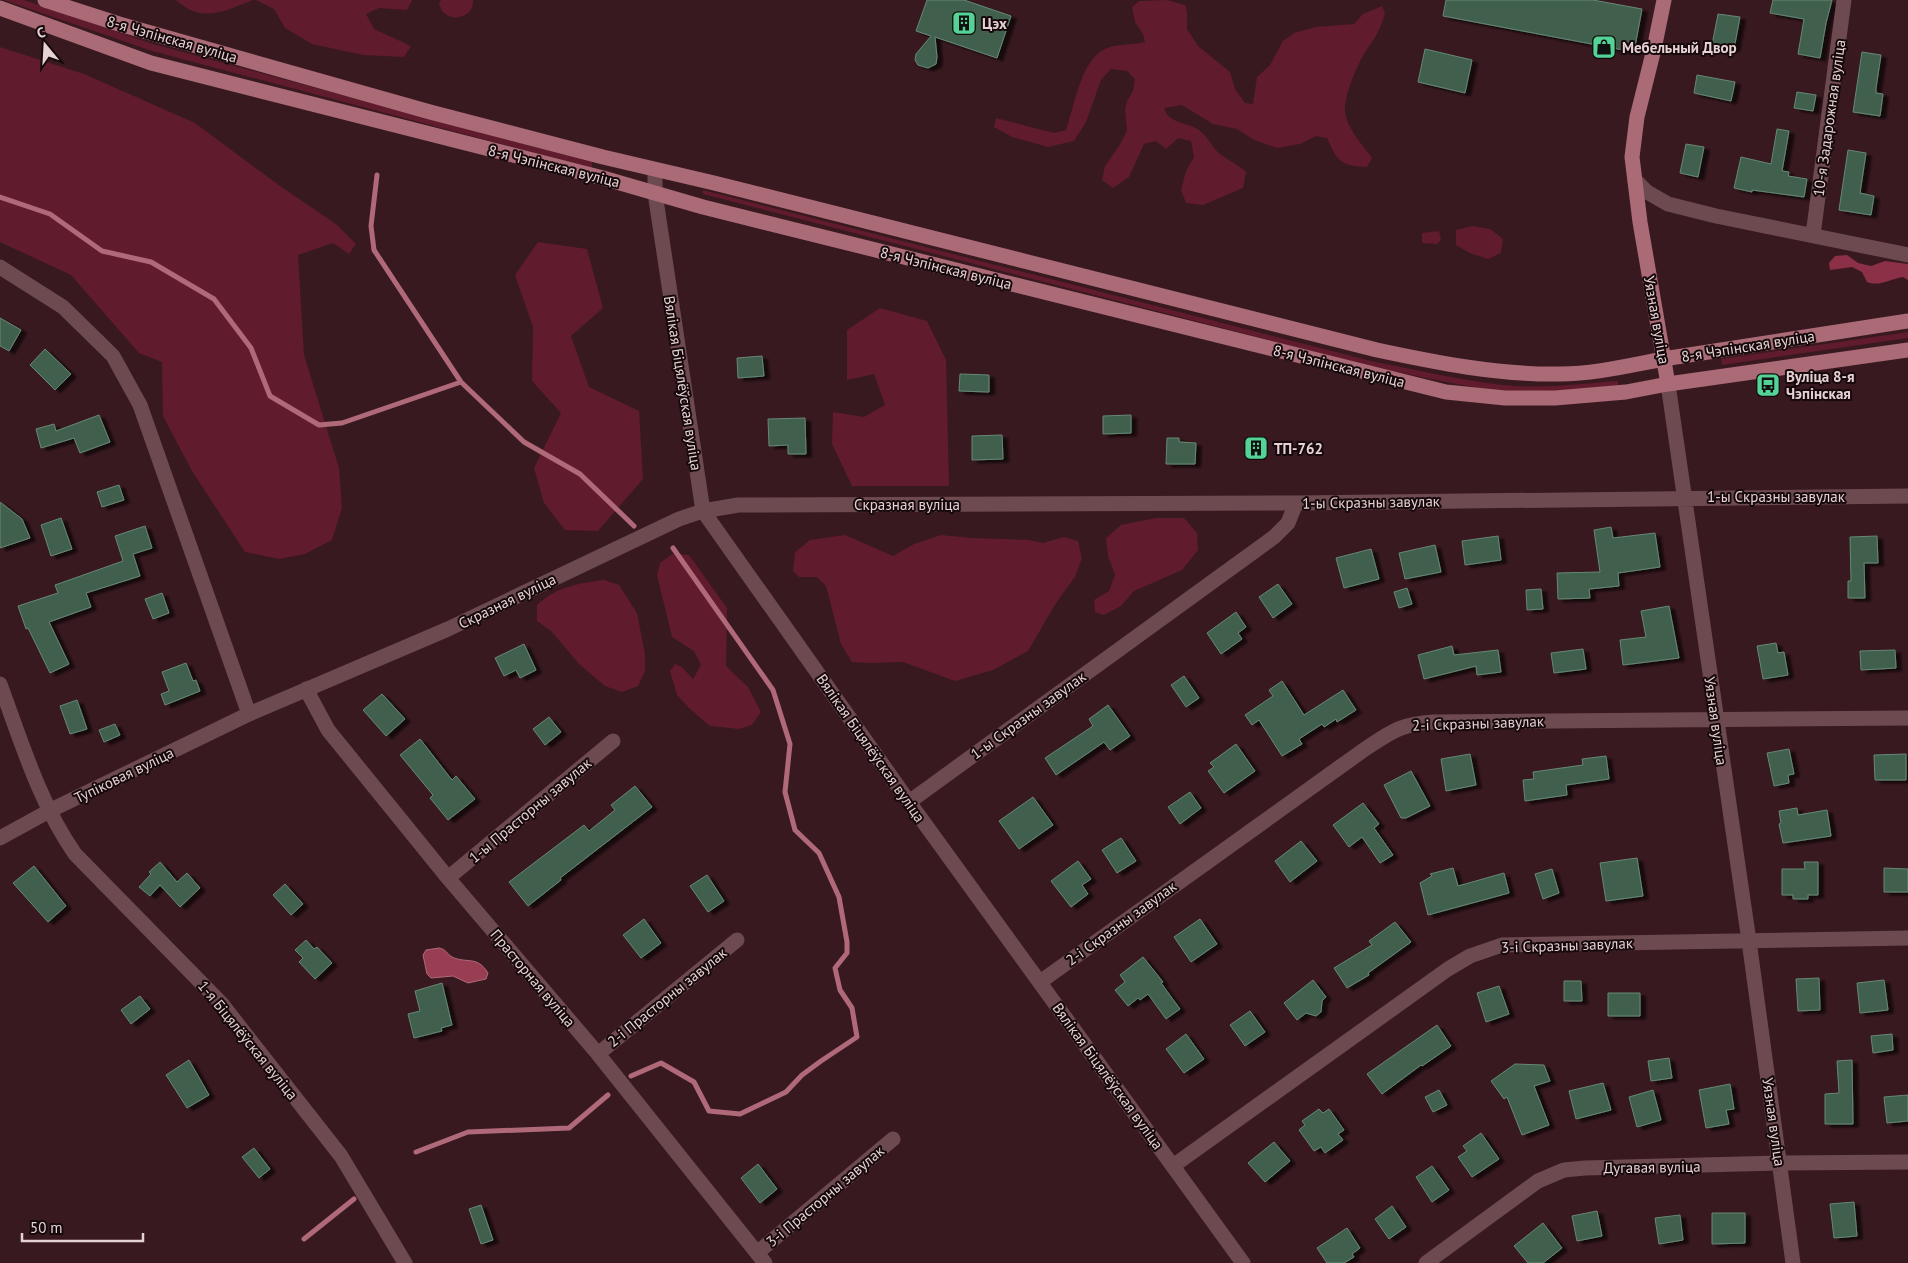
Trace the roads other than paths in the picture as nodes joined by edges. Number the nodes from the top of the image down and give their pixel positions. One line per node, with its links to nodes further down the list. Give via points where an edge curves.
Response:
1 (45, 0): 5 (main road, 8-я Чэпінская вуліца, via 128,27 402,104)
2 (1664, 0): 6 (main road, Уязная вуліца, via 1637,117 1632,157)
3 (1844, 0): 8 (street, 10-я Задарожная вуліца)
4 (0, 8): 7 (main road, 8-я Чэпінская вуліца, via 151,63)
5 (655, 170): 7 (street, Вялікая Біцялёўская вуліца); 13 (main road, 8-я Чэпінская вуліца, via 1452,366 1562,374 1623,368)
6 (1635, 180): 8 (street, via 1647,192 1668,204); 13 (main road, Уязная вуліца)
7 (654, 193): 14 (main road, 8-я Чэпінская вуліца, via 1446,392 1505,398 1555,398 1626,392); 18 (street, Вялікая Біцялёўская вуліца)
8 (1813, 235): 9 (street)
9 (1908, 255)
10 (0, 267): 21 (street, via 63,307 113,356 122,372 140,405)
11 (1908, 321): 13 (main road, 8-я Чэпінская вуліца)
12 (1908, 350): 14 (main road, 8-я Чэпінская вуліца)
13 (1664, 359): 14 (main road, Уязная вуліца)
14 (1668, 384): 16 (street, Уязная вуліца)
15 (1908, 496): 16 (street, 1-ы Скразны завулак)
16 (1683, 497): 17 (street, 1-ы Скразны завулак); 23 (street, Уязная вуліца)
17 (1296, 503): 18 (street, Скразная вуліца, via 738,505); 25 (street, 1-ы Скразны завулак, via 1288,523 1274,537)
18 (702, 511): 20 (street, Скразная вуліца, via 679,518 448,629); 25 (street, Вялікая Біцялёўская вуліца)
19 (0, 684): 26 (street, 1-я Біцялёўская вуліца, via 31,770)
20 (306, 690): 21 (street, Скразная вуліца); 28 (street, Прасторная вуліца, via 328,730)
21 (250, 714): 26 (street, Тупіковая вуліца)
22 (1908, 718): 23 (street, 2-і Скразны завулак)
23 (1716, 720): 31 (street, Уязная вуліца); 32 (street, 2-і Скразны завулак, via 1433,722 1398,728 1364,749)
24 (613, 741): 28 (street, 1-ы Прасторны завулак)
25 (909, 802): 32 (street, Вялікая Біцялёўская вуліца)
26 (51, 810): 27 (street, Тупіковая вуліца); 39 (street, 1-я Біцялёўская вуліца, via 59,831 75,854 221,1003 341,1156)
27 (0, 838)
28 (448, 878): 33 (street, Прасторная вуліца)
29 (1908, 938): 31 (street, 3-і Скразны завулак)
30 (737, 940): 33 (street, 2-і Прасторны завулак)
31 (1748, 941): 36 (street, Уязная вуліца); 37 (street, 3-і Скразны завулак, via 1502,945 1470,956)
32 (1040, 982): 37 (street, Вялікая Біцялёўская вуліца)
33 (598, 1054): 38 (street, Прасторная вуліца)
34 (893, 1139): 38 (street, 3-і Прасторны завулак)
35 (1908, 1162): 36 (street, Дугавая вуліца)
36 (1780, 1163): 41 (street, Дугавая вуліца, via 1564,1170 1538,1181); 42 (street, Уязная вуліца)
37 (1173, 1166): 40 (street, Вялікая Біцялёўская вуліца)
38 (761, 1258)
39 (405, 1263)
40 (1243, 1263)
41 (1426, 1263)
42 (1793, 1263)

